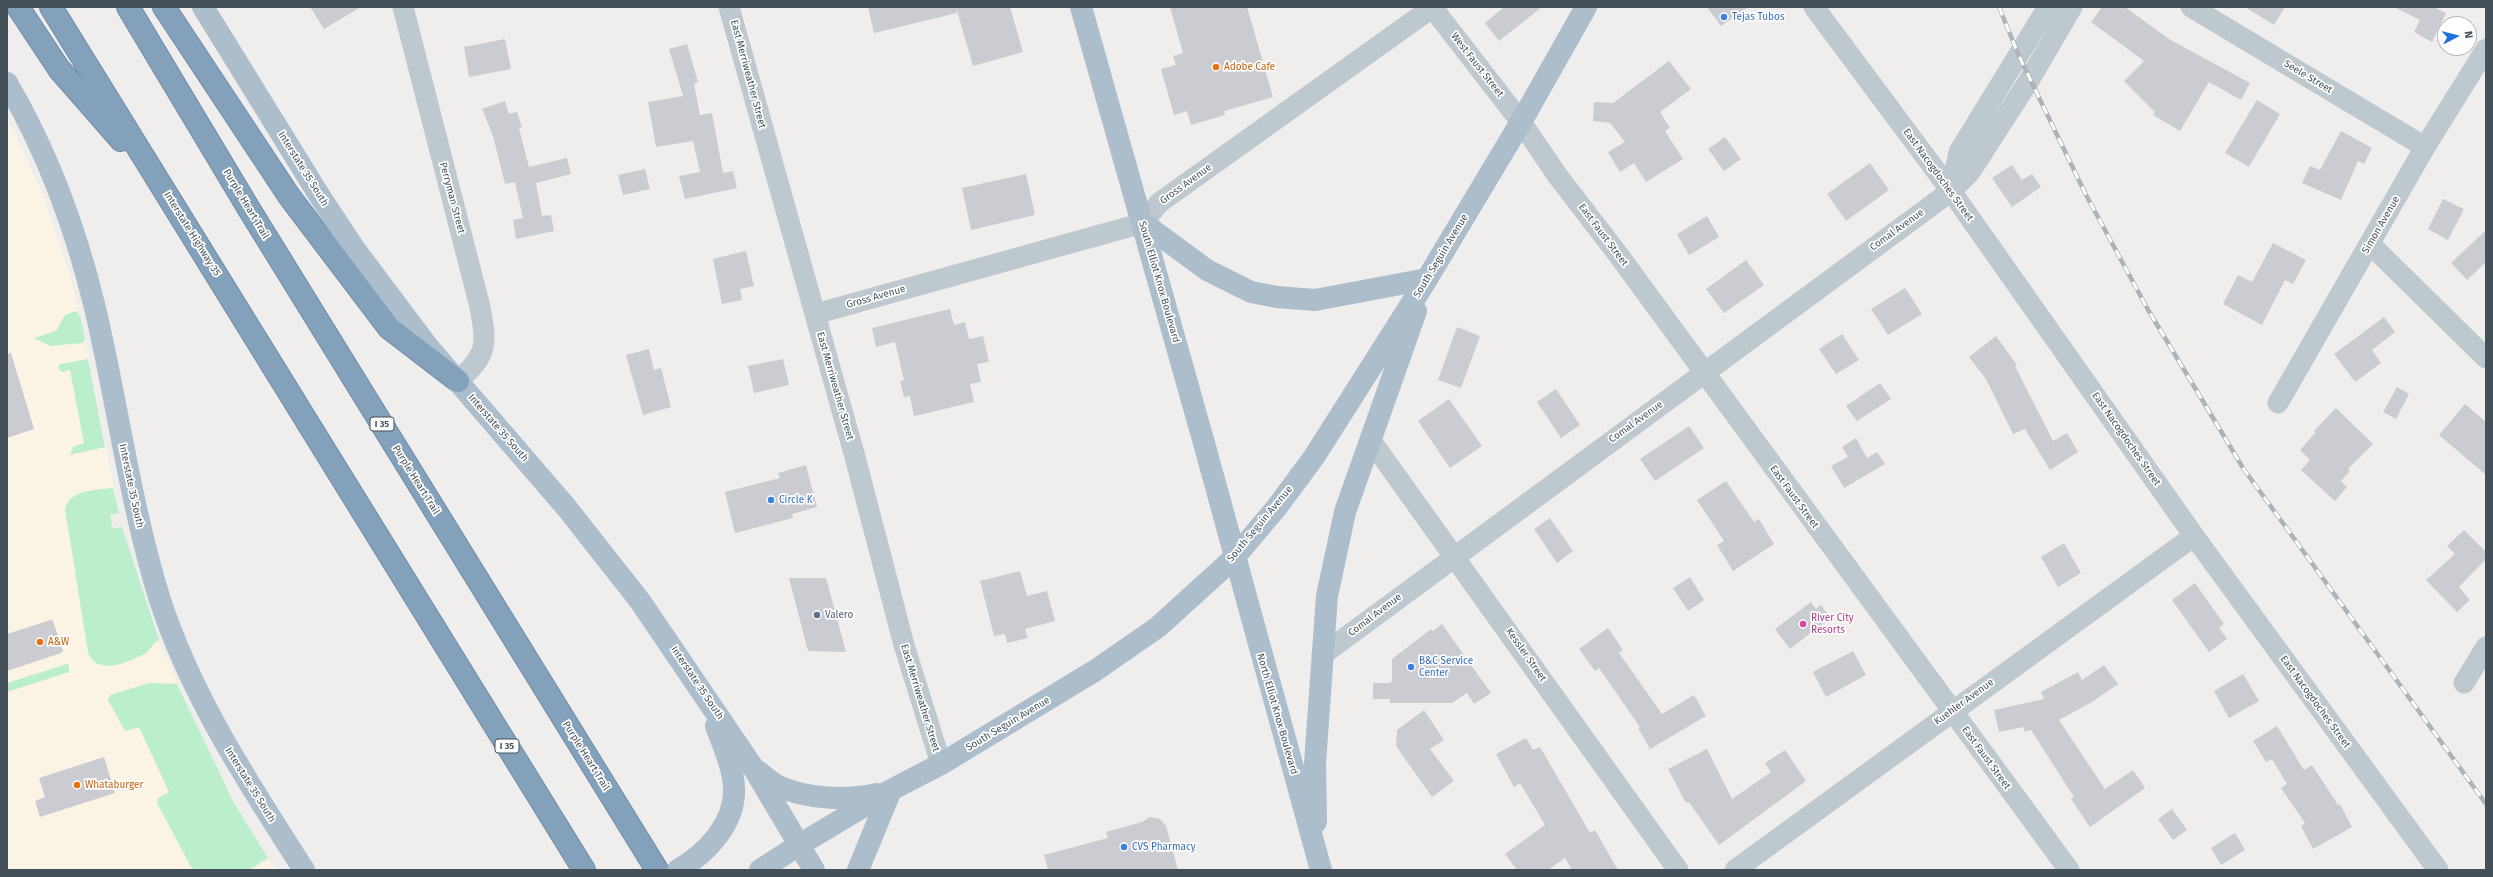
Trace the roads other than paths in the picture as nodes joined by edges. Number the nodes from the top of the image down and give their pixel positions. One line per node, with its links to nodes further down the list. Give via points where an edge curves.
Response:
1 (18, 7): 20 (highway, via 60,69)
2 (51, 7): 20 (highway, Interstate Highway 35 / I 35)
3 (128, 7): 45 (highway, Purple Heart Trail / I 35, via 253,216)
4 (164, 7): 27 (highway, via 289,196 384,322)
5 (203, 7): 27 (main road, Interstate 35 South, via 319,196 354,248 400,311)
6 (402, 7): 27 (street, Perryman Street, via 484,329 481,357)
7 (729, 7): 24 (street, East Merriweather Street)
8 (1081, 7): 21 (main road, South Elliot Knox Boulevard)
9 (1432, 7): 17 (street, West Faust Street); 21 (street, Gross Avenue, via 1159,203)
10 (1586, 7): 17 (main road, South Seguin Avenue)
11 (1814, 7): 19 (street, East Nacogdoches Street)
12 (2048, 7): 19 (street, via 1959,152)
13 (2072, 7): 19 (street, Comal Avenue, via 2030,79 1970,172)
14 (2191, 7): 18 (street, Seele Street)
15 (2486, 49): 18 (street, Simon Avenue)
16 (7, 82): 43 (main road, Interstate 35 South, via 41,148 77,244 95,308 132,496 161,601 181,656 224,743)
17 (1521, 122): 23 (main road, South Seguin Avenue); 26 (street, East Faust Street)
18 (2425, 148): 22 (street, Simon Avenue)
19 (1950, 191): 26 (street, Comal Avenue); 30 (street, East Nacogdoches Street)
20 (166, 193): 44 (highway, Interstate Highway 35 / I 35)
21 (1143, 223): 23 (main road, via 1208,270 1251,292 1314,300); 24 (street, Gross Avenue); 32 (main road, South Elliot Knox Boulevard)
22 (2370, 244): 25 (street); 28 (street, Simon Avenue)
23 (1427, 279): 29 (main road); 32 (main road, South Seguin Avenue, via 1314,457 1277,507)
24 (815, 314): 38 (street, East Merriweather Street, via 904,645)
25 (2486, 358)
26 (1703, 373): 31 (street, Comal Avenue); 37 (street, East Faust Street)
27 (458, 381): 36 (main road, Interstate 35 South, via 607,559 670,643)
28 (2278, 403)
29 (1372, 442): 31 (street, Kessler Street); 34 (main road, via 1345,512 1327,596)
30 (2194, 536): 37 (street, Kuehler Avenue); 53 (street, East Nacogdoches Street)
31 (1455, 555): 34 (street, Comal Avenue); 50 (street, Kessler Street)
32 (1234, 558): 38 (main road, South Seguin Avenue, via 1158,627 1130,648); 42 (main road, North Elliot Knox Boulevard)
33 (2486, 647): 35 (street)
34 (1322, 655): 42 (main road, via 1314,763)
35 (2464, 683)
36 (705, 696): 39 (main road, Interstate 35 South); 46 (main road, via 727,758 734,787 732,805 726,822 704,852)
37 (1952, 711): 51 (street, Kuehler Avenue); 52 (street, East Faust Street)
38 (940, 764): 40 (main road, South Seguin Avenue)
39 (754, 769): 40 (main road, via 776,785 811,795 848,798); 41 (main road, Interstate 35 South)
40 (891, 790): 41 (main road, South Seguin Avenue); 49 (main road)
41 (798, 845): 47 (main road, South Seguin Avenue); 48 (main road, Interstate 35 South)
42 (1319, 864)
43 (304, 870)
44 (584, 870)
45 (657, 870)
46 (678, 870)
47 (760, 870)
48 (814, 870)
49 (858, 870)
50 (1678, 870)
51 (1735, 870)
52 (2069, 870)
53 (2438, 870)

